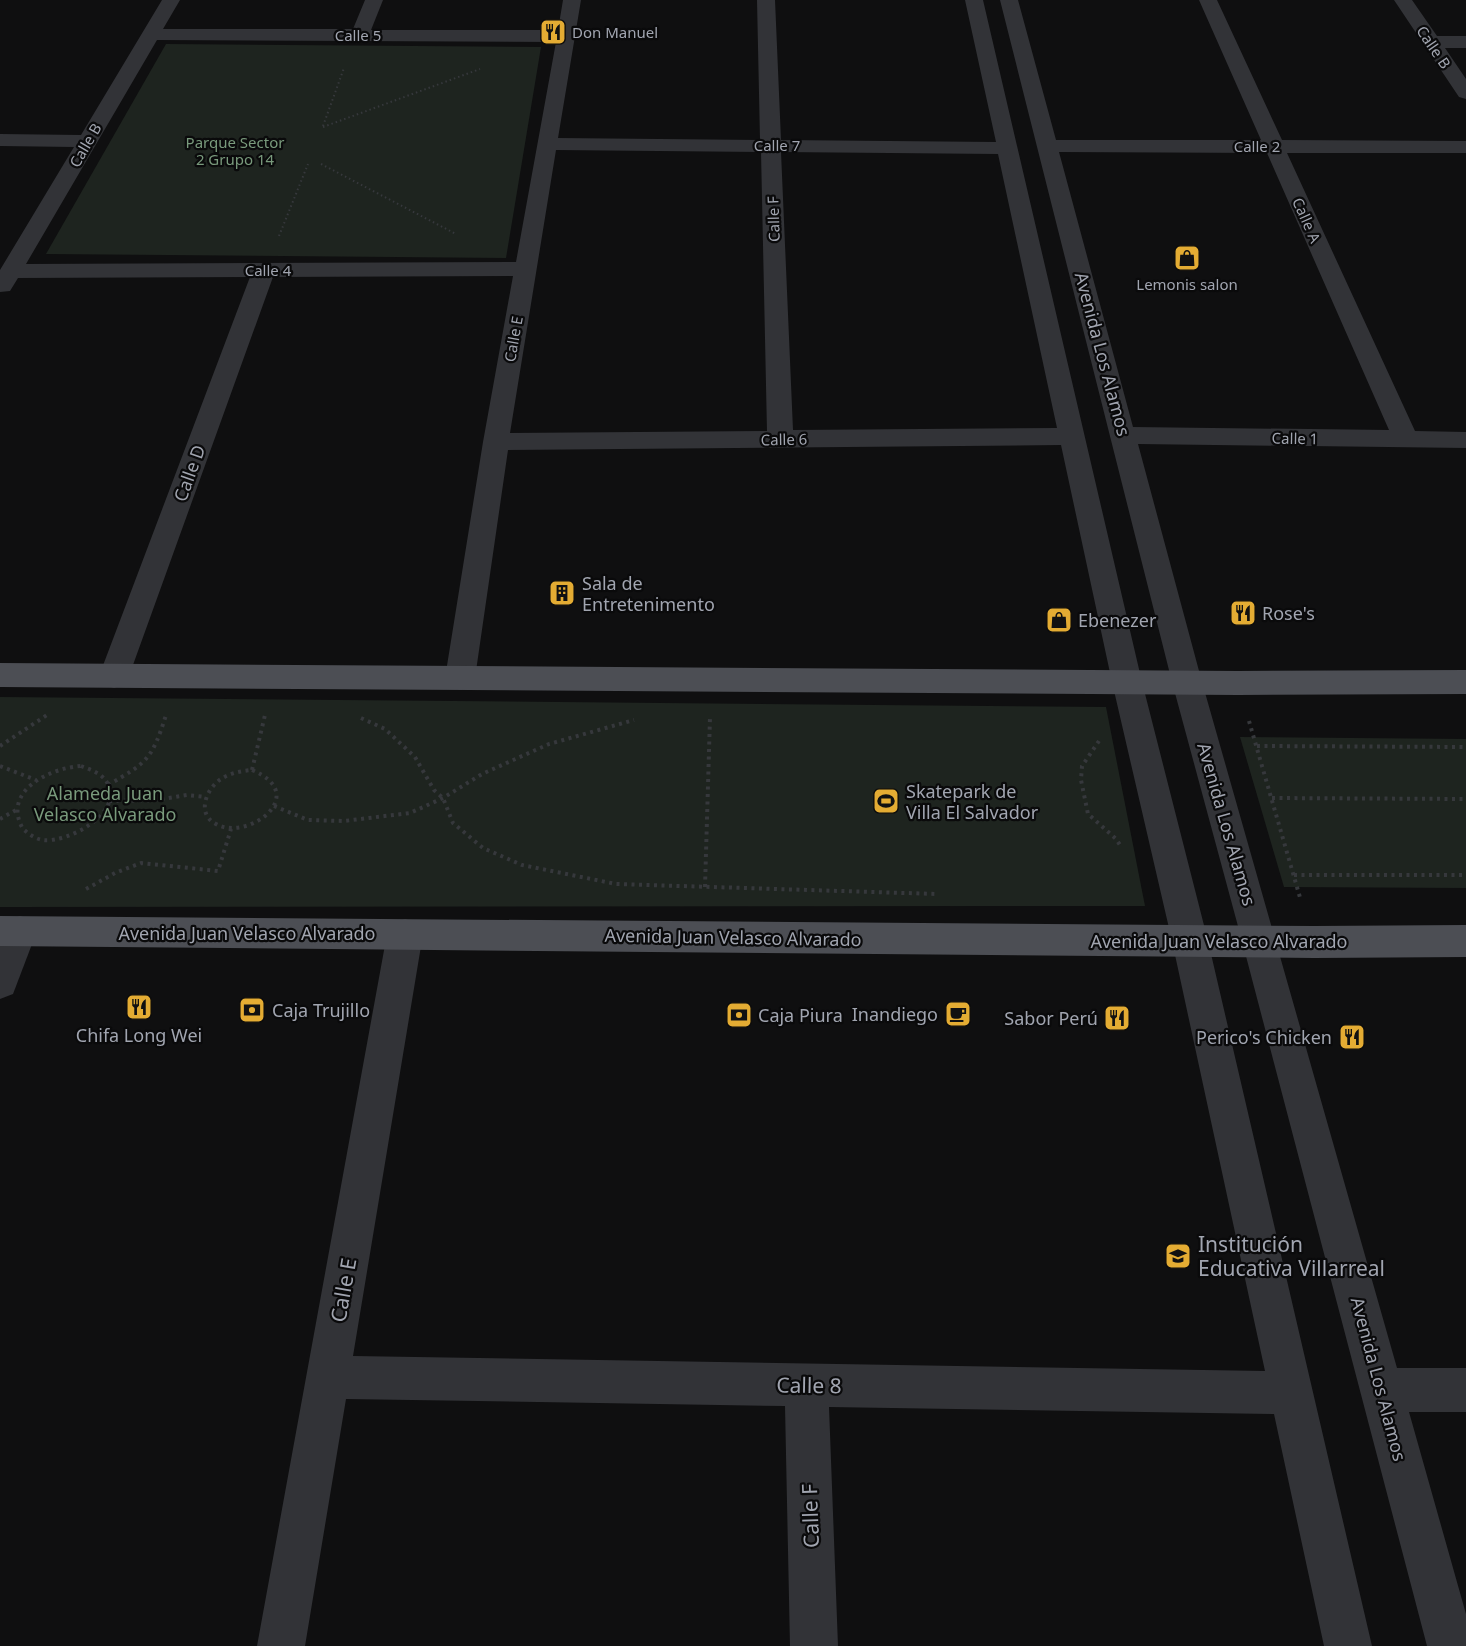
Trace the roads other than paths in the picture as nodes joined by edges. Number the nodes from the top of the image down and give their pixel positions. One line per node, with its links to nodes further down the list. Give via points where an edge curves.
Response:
1 (171, 0): 9 (street, Calle B)
2 (374, 0): 10 (street)
3 (572, 0): 11 (street, Calle E)
4 (766, 0): 18 (street, Calle F)
5 (974, 0): 22 (street)
6 (1010, 0): 19 (street, Avenida Los Alamos)
7 (1208, 0): 20 (street, Calle A)
8 (1403, 0): 12 (street, Calle B)
9 (150, 34): 10 (street, Calle 5); 16 (street, Calle B)
10 (358, 35): 11 (street, Calle 5)
11 (565, 36): 17 (street, Calle E)
12 (1431, 42): 13 (street); 14 (street, Calle B)
13 (1466, 42)
14 (1466, 93)
15 (0, 141): 16 (street)
16 (88, 141): 25 (street, Calle B)
17 (547, 144): 18 (street, Calle 7); 23 (street, Calle E)
18 (771, 145): 22 (street, Calle 7); 28 (street, Calle F)
19 (1048, 146): 20 (street, Calle 2); 26 (street, Avenida Los Alamos)
20 (1274, 146): 21 (street, Calle 2); 29 (street, Calle A)
21 (1466, 147)
22 (1008, 148): 27 (street)
23 (525, 269): 24 (street, Calle 4); 31 (street, Calle E)
24 (264, 270): 25 (street, Calle 4); 33 (street, Calle D)
25 (6, 280)
26 (1124, 435): 29 (street, Calle 1); 36 (street, Avenida Los Alamos)
27 (1073, 436): 28 (street, Calle 6); 35 (street)
28 (780, 439): 31 (street, Calle 6)
29 (1406, 439): 30 (street, Calle 1)
30 (1466, 440)
31 (496, 442): 34 (street, Calle E)
32 (0, 675): 33 (main road)
33 (114, 676): 34 (main road)
34 (460, 678): 35 (main road)
35 (1127, 682): 36 (main road); 41 (street)
36 (1187, 682): 37 (main road); 42 (street, Avenida Los Alamos)
37 (1466, 682)
38 (10, 931): 39 (main road, Avenida Juan Velasco Alvarado); 43 (street)
39 (405, 934): 41 (main road, Avenida Juan Velasco Alvarado); 44 (street, Calle E)
40 (1466, 940): 42 (main road, Avenida Juan Velasco Alvarado)
41 (1190, 941): 42 (main road, Avenida Juan Velasco Alvarado); 48 (street)
42 (1260, 941): 46 (street, Avenida Los Alamos)
43 (0, 983)
44 (328, 1377): 45 (street, Calle 8); 49 (street, Calle E)
45 (806, 1385): 48 (street, Calle 8); 50 (street, Calle F)
46 (1383, 1390): 47 (street); 52 (street, Avenida Los Alamos)
47 (1466, 1390)
48 (1290, 1394): 51 (street)
49 (281, 1646)
50 (814, 1646)
51 (1348, 1646)
52 (1451, 1646)

